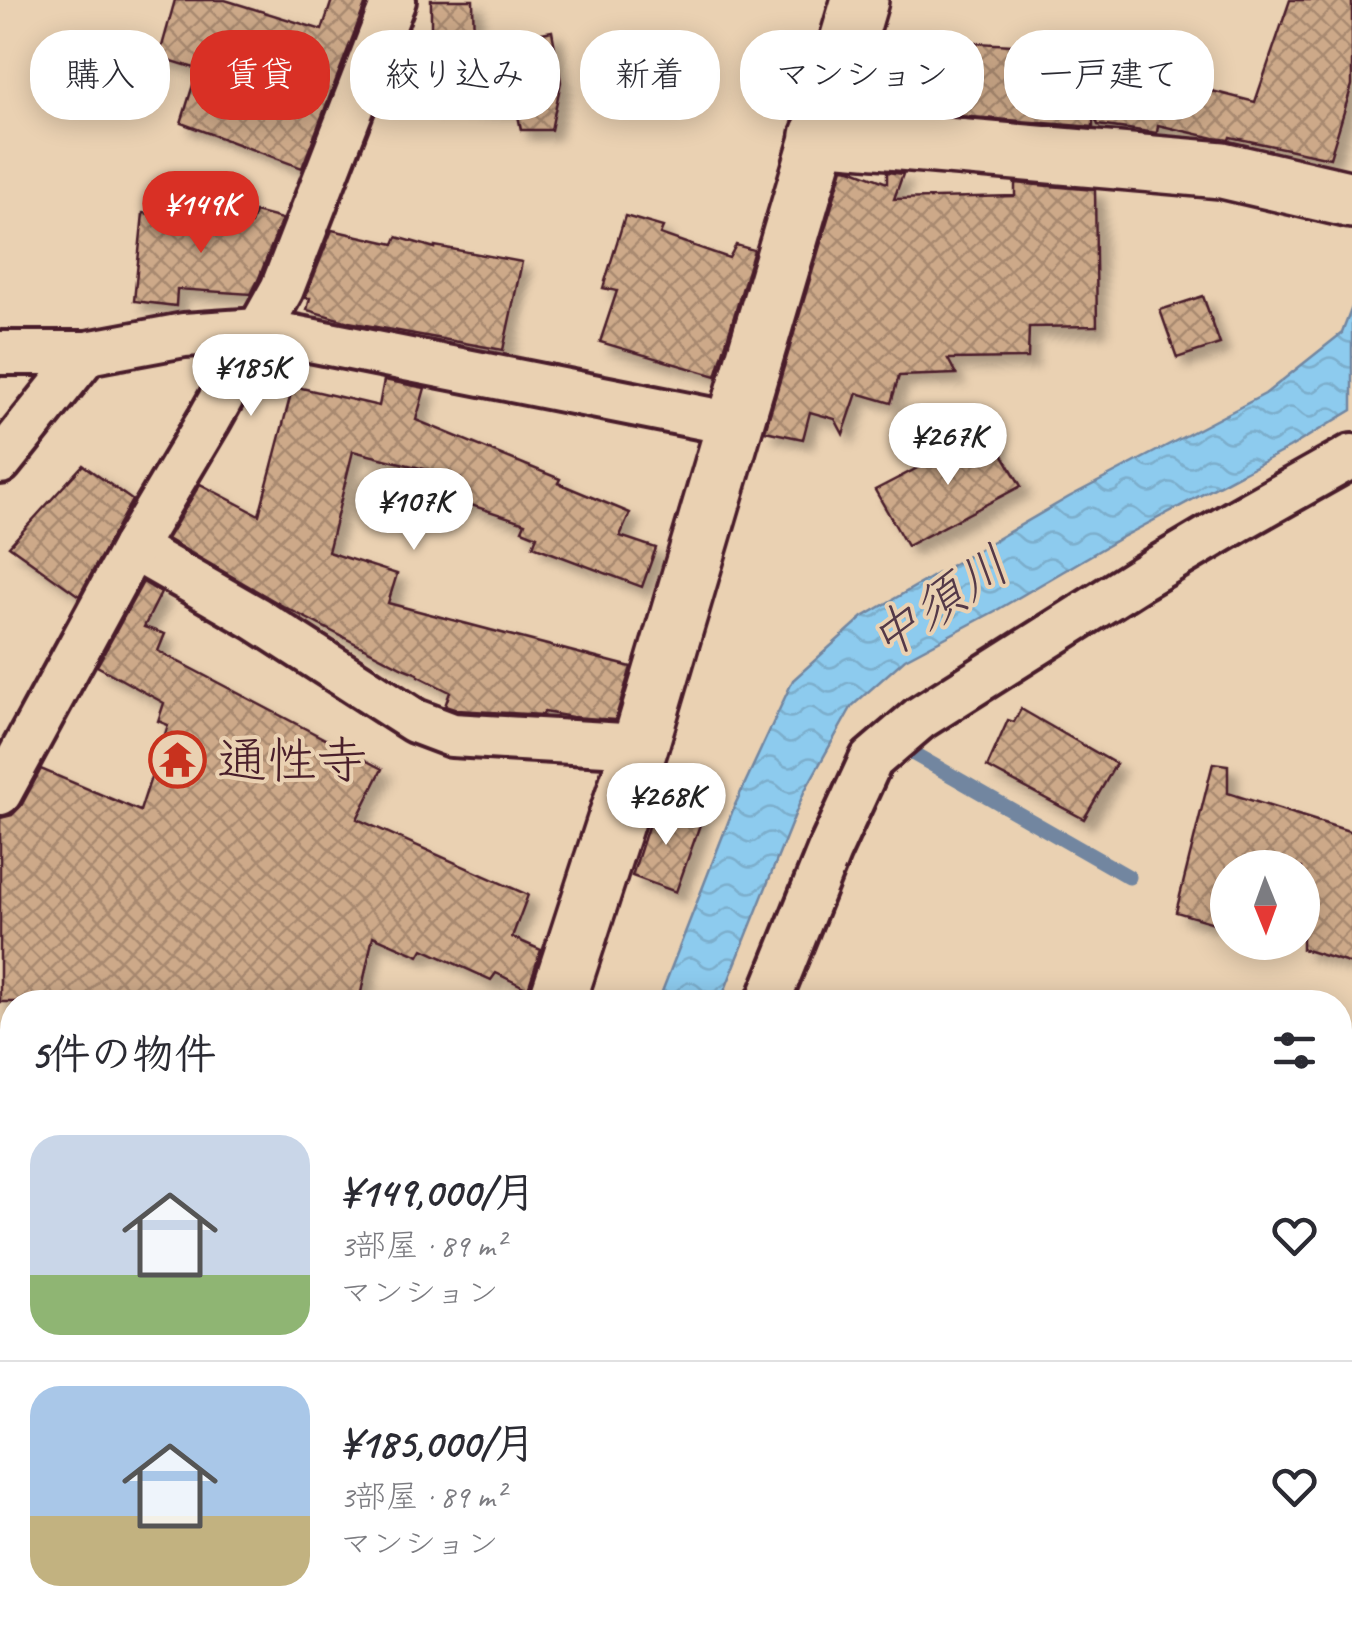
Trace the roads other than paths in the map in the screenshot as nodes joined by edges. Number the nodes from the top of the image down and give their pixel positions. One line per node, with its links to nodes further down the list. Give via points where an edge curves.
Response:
1 (394, 0): 5 (street, via 282,289)
2 (860, 0): 3 (street)
3 (819, 134): 4 (street, via 1222,170); 8 (street)
4 (1352, 200)
5 (259, 330): 7 (street, via 184,334); 8 (street); 11 (street)
6 (0, 353): 7 (street)
7 (88, 353): 10 (street)
8 (734, 424): 12 (street)
9 (1352, 456): 15 (street, via 1141,578 920,718 870,760)
10 (0, 462)
11 (133, 548): 12 (street, via 415,722 452,735); 13 (street)
12 (640, 746): 14 (street)
13 (0, 793)
14 (561, 990)
15 (773, 990)

